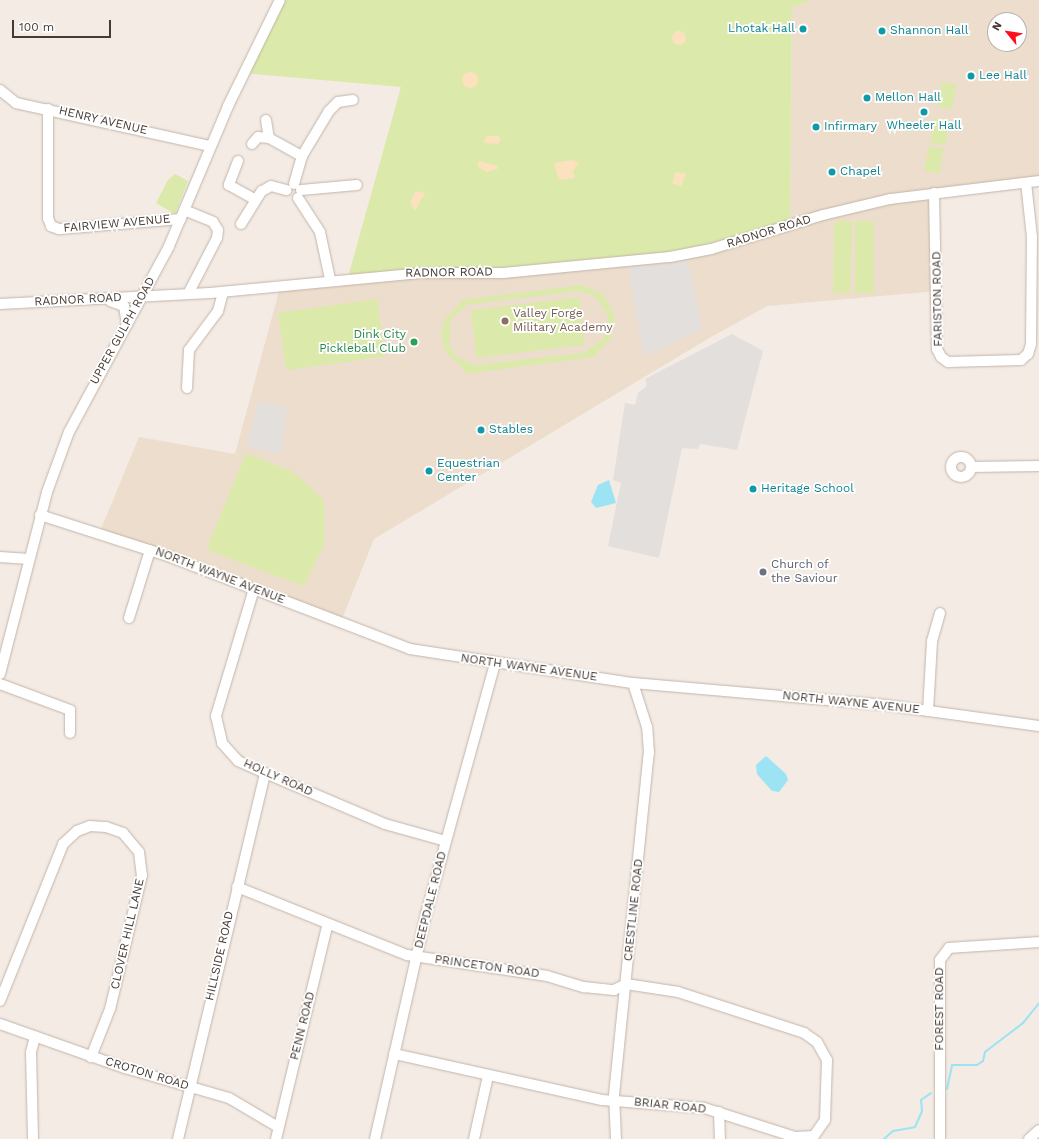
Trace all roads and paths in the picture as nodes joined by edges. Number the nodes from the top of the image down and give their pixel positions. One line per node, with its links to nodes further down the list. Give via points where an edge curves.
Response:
1 (280, 0): 8 (street, UPPER GULPH ROAD)
2 (0, 90): 4 (street, HENRY AVENUE, via 16,103)
3 (353, 100): 9 (street, via 333,106)
4 (48, 109): 8 (street, HENRY AVENUE); 17 (street, FAIRVIEW AVENUE, via 48,218 51,226 59,229)
5 (266, 120): 6 (street)
6 (269, 138): 7 (street, via 258,137); 9 (street)
7 (252, 144)
8 (210, 146): 17 (street, UPPER GULPH ROAD)
9 (302, 156): 14 (street)
10 (238, 161): 16 (street, via 229,185)
11 (1039, 181): 12 (street, RADNOR ROAD)
12 (1026, 183): 15 (street, RADNOR ROAD); 25 (street, FARISTON ROAD, via 1032,237)
13 (357, 185): 14 (street)
14 (295, 191): 16 (street, via 271,186); 19 (street, via 320,232)
15 (934, 193): 19 (street, RADNOR ROAD, via 890,199 682,255 503,273 423,272); 25 (street, FARISTON ROAD, via 940,357 948,362 1021,360 1028,354)
16 (254, 199): 18 (street)
17 (183, 215): 21 (street, via 213,222 218,230 218,238); 22 (street, UPPER GULPH ROAD)
18 (241, 224)
19 (330, 279): 20 (street, RADNOR ROAD)
20 (223, 292): 21 (street, RADNOR ROAD); 27 (street, via 218,311 189,350)
21 (188, 294): 22 (street, RADNOR ROAD)
22 (142, 297): 23 (street, RADNOR ROAD); 26 (street, UPPER GULPH ROAD)
23 (105, 299): 24 (street, RADNOR ROAD); 26 (street, via 124,306)
24 (0, 304)
25 (1035, 317)
26 (128, 326): 30 (street, UPPER GULPH ROAD, via 69,432)
27 (187, 388)
28 (1039, 466): 29 (street)
29 (972, 467)
30 (40, 515): 31 (street, NORTH WAYNE AVENUE); 33 (street, UPPER GULPH ROAD)
31 (150, 550): 34 (street, NORTH WAYNE AVENUE); 36 (street)
32 (0, 557): 33 (street)
33 (29, 559): 38 (street, UPPER GULPH ROAD)
34 (254, 589): 37 (street, NORTH WAYNE AVENUE, via 394,645); 44 (street, HOLLY ROAD, via 216,716 218,733 229,752 238,761)
35 (940, 614): 41 (street, via 932,641)
36 (129, 618)
37 (495, 663): 39 (street, NORTH WAYNE AVENUE); 45 (street, DEEPDALE ROAD)
38 (0, 674)
39 (633, 683): 41 (street, NORTH WAYNE AVENUE); 50 (street, CRESTLINE ROAD, via 647,727 649,753)
40 (0, 684): 43 (street, via 70,710)
41 (928, 711): 42 (street, NORTH WAYNE AVENUE)
42 (1039, 726)
43 (70, 733)
44 (265, 773): 45 (street, HOLLY ROAD, via 385,824); 46 (street, HILLSIDE ROAD)
45 (446, 841): 49 (street, DEEPDALE ROAD)
46 (236, 887): 47 (street, PRINCETON ROAD); 57 (street, HILLSIDE ROAD)
47 (327, 926): 49 (street, PRINCETON ROAD); 60 (street, PENN ROAD)
48 (1038, 943): 69 (street, FOREST ROAD, via 949,948 940,960)
49 (417, 957): 50 (street, PRINCETON ROAD, via 547,976 584,987 614,990); 54 (street, DEEPDALE ROAD)
50 (626, 984): 58 (street, CRESTLINE ROAD); 59 (street, BRIAR ROAD, via 678,992 729,1007 804,1033 821,1047 827,1067 826,1115 824,1124 814,1136 785,1135)
51 (0, 1001): 55 (street, CLOVER HILL LANE, via 63,844 77,831 90,826 119,831 135,846 142,876 112,1002)
52 (0, 1024): 53 (street, CROTON ROAD)
53 (34, 1037): 55 (street, CROTON ROAD); 62 (street, via 31,1052)
54 (394, 1054): 56 (street, BRIAR ROAD); 65 (street, DEEPDALE ROAD)
55 (91, 1057): 57 (street, CROTON ROAD)
56 (488, 1076): 58 (street, BRIAR ROAD); 66 (street)
57 (190, 1087): 60 (street, CROTON ROAD, via 229,1098); 63 (street, HILLSIDE ROAD)
58 (614, 1102): 59 (street, BRIAR ROAD, via 660,1102); 67 (street, CRESTLINE ROAD)
59 (719, 1112): 68 (street)
60 (278, 1127): 64 (street)
61 (1039, 1130): 70 (street)
62 (33, 1139)
63 (178, 1139)
64 (276, 1139)
65 (376, 1139)
66 (474, 1139)
67 (616, 1139)
68 (720, 1139)
69 (940, 1139)
70 (1028, 1139)

